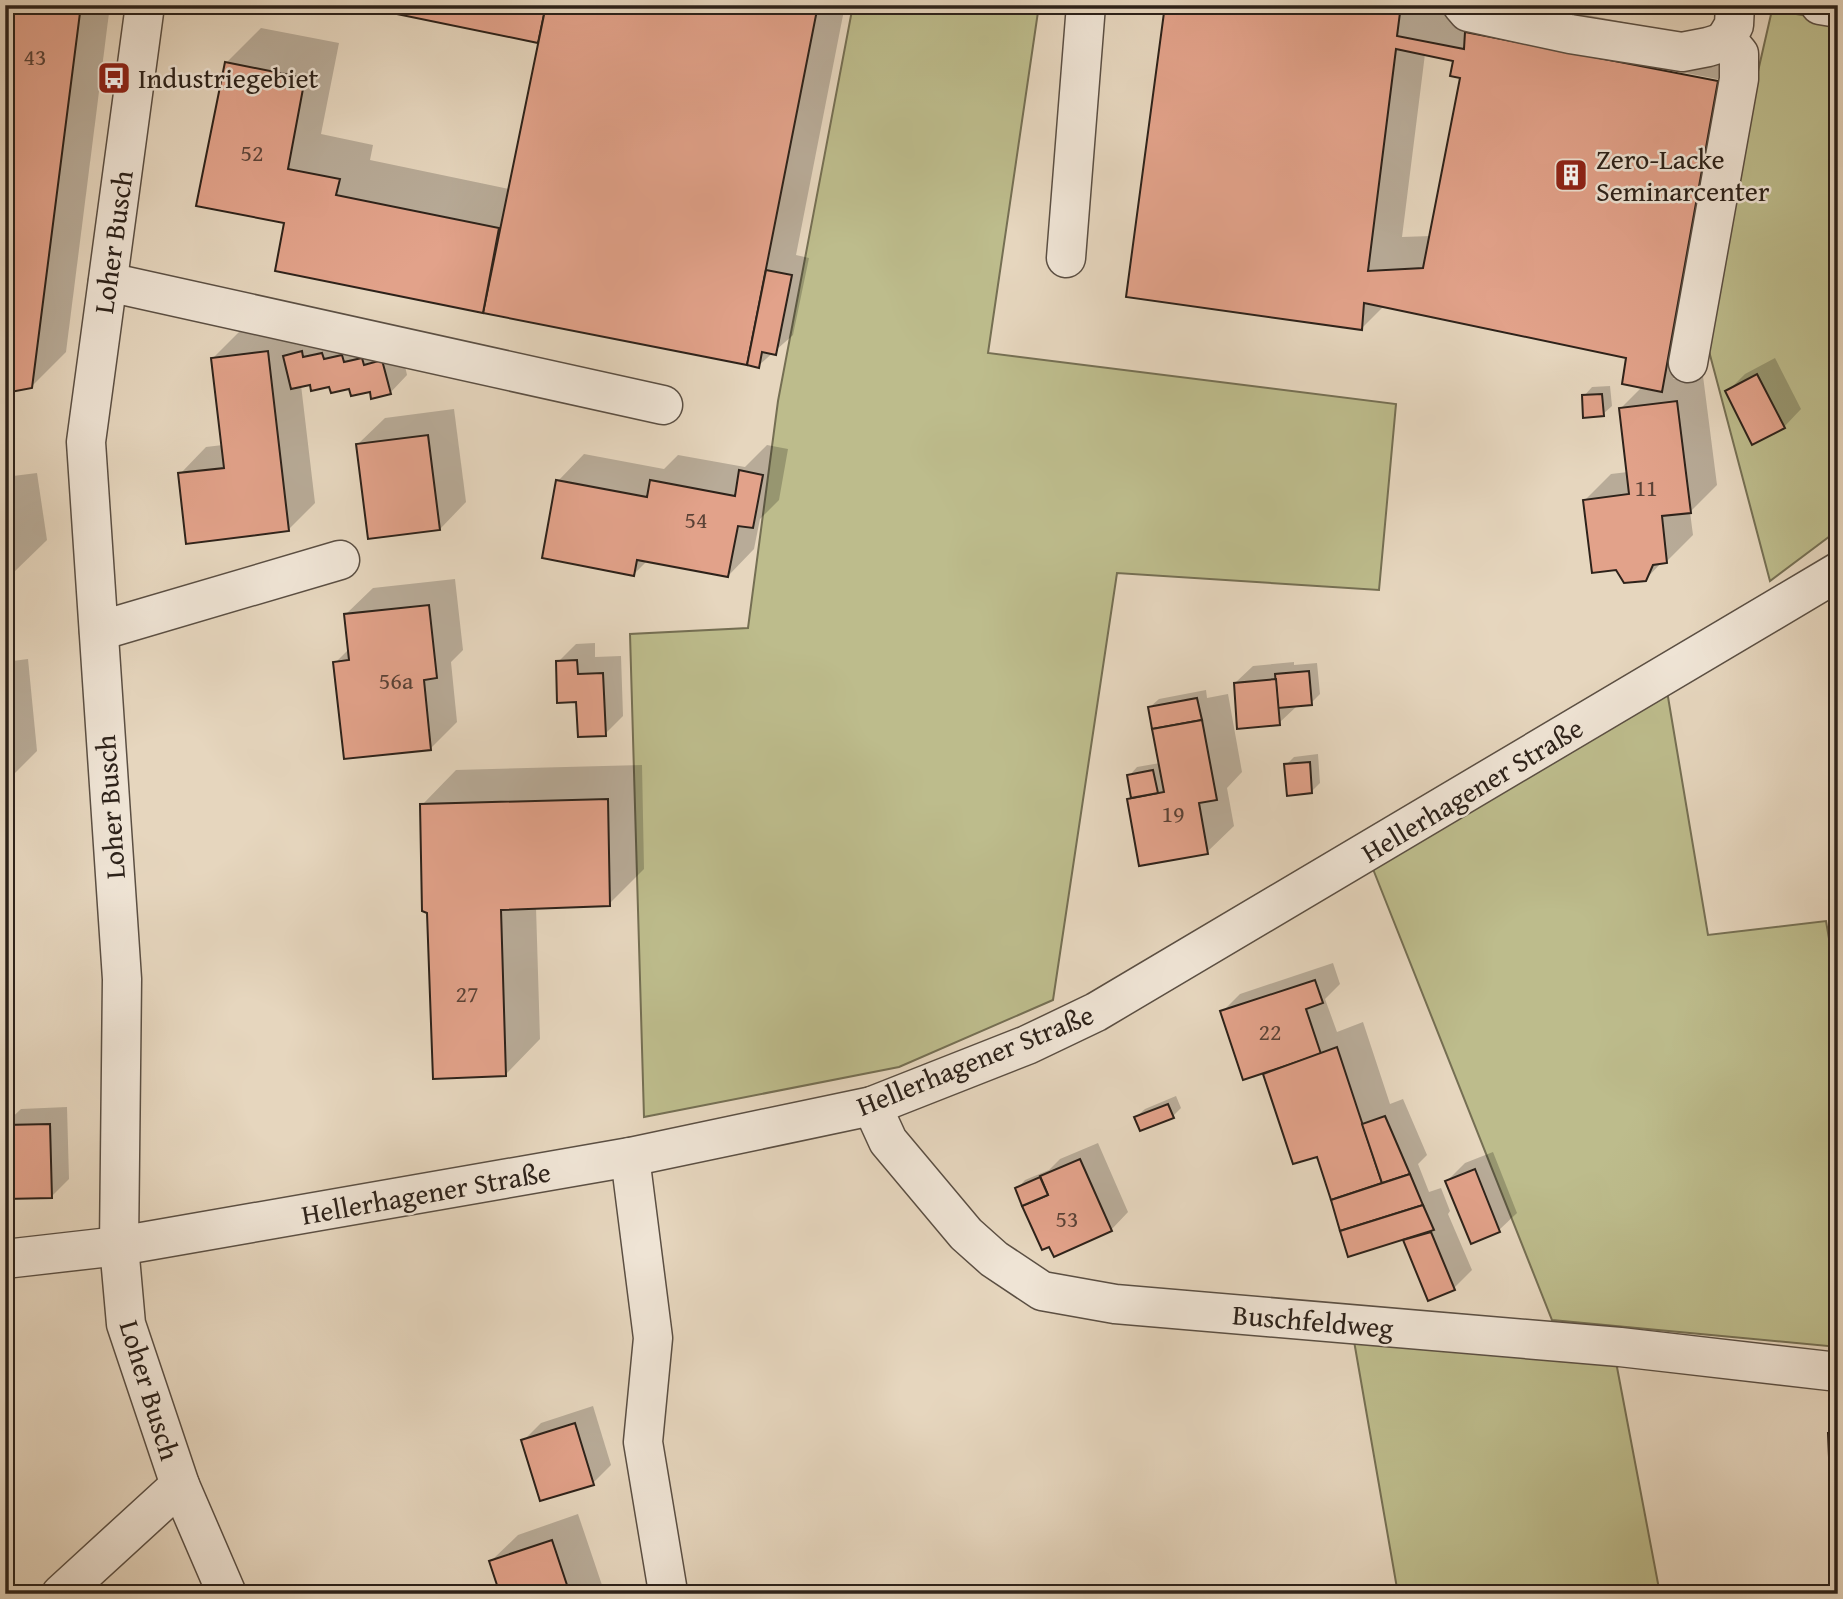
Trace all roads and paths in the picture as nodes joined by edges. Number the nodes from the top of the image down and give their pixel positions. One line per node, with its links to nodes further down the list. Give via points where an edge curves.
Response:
1 (145, 5): 8 (street, Loher Busch)
2 (1086, 5): 7 (street)
3 (1462, 5): 6 (street, via 1468,12 1570,34 1682,52 1724,42)
4 (1820, 5): 5 (street)
5 (1838, 8)
6 (1731, 22): 9 (street, via 1739,79)
7 (1066, 258)
8 (108, 282): 10 (street); 13 (street, Loher Busch, via 86,442)
9 (1688, 363)
10 (663, 405)
11 (340, 560): 13 (street)
12 (1838, 572): 14 (street, Hellerhagener Straße, via 1096,1012 1027,1045)
13 (99, 631): 16 (street, Loher Busch, via 122,979)
14 (872, 1106): 15 (street, Hellerhagener Straße); 18 (street, Buschfeldweg, via 888,1140 966,1234 1042,1291 1115,1304)
15 (630, 1157): 16 (street, Hellerhagener Straße); 20 (street, via 653,1338 643,1442)
16 (119, 1247): 17 (street, Hellerhagener Straße); 19 (street, Loher Busch, via 126,1324)
17 (5, 1259)
18 (1838, 1372)
19 (180, 1485): 21 (street); 22 (street, Loher Busch)
20 (668, 1592)
21 (61, 1594)
22 (227, 1594)

